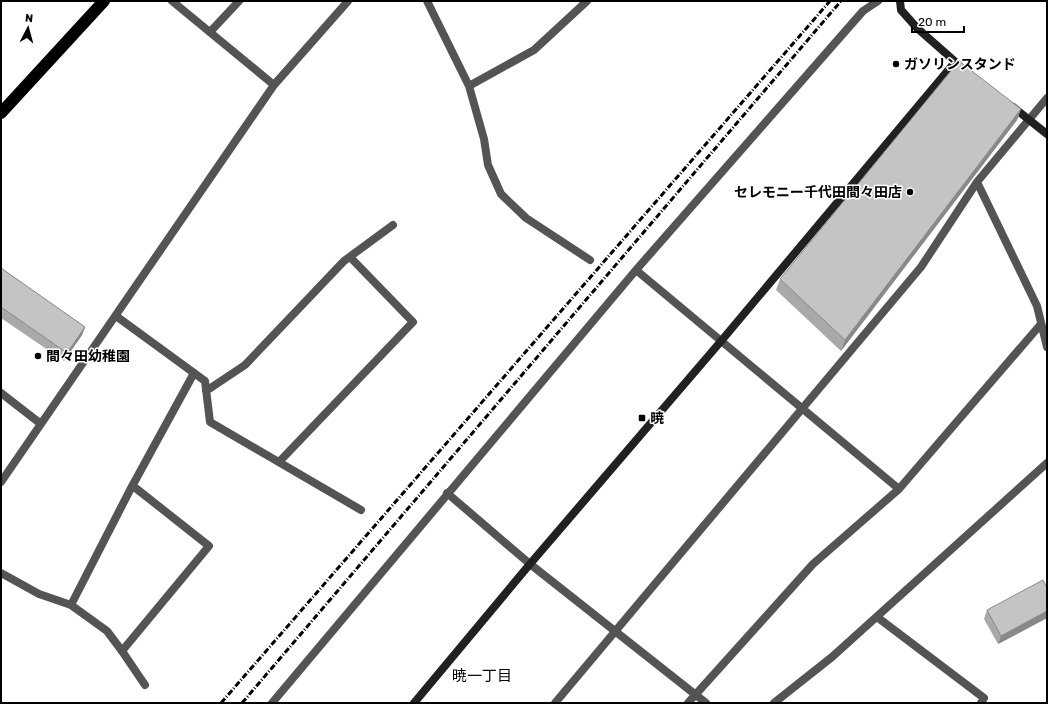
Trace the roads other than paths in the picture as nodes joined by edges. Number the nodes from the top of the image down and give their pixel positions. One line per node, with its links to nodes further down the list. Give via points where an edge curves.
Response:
1 (104, 1): 16 (highway)
2 (172, 1): 9 (street)
3 (239, 1): 9 (street)
4 (348, 1): 12 (street)
5 (427, 1): 13 (street)
6 (587, 1): 13 (street, via 534,50)
7 (878, 1): 23 (street, via 863,11)
8 (900, 1): 10 (street, via 901,10 916,28)
9 (210, 32): 12 (street)
10 (955, 62): 11 (street); 26 (street)
11 (968, 71)
12 (274, 84): 24 (street)
13 (469, 86): 22 (street, via 484,139 488,165 501,194 526,218)
14 (1047, 98): 17 (street)
15 (1005, 100): 17 (street)
16 (1, 113)
17 (1029, 120): 18 (street); 19 (street)
18 (1047, 134)
19 (977, 182): 25 (street, via 1037,306); 31 (street, via 921,267)
20 (393, 225): 21 (street)
21 (350, 257): 29 (street, via 245,365); 33 (street, via 413,322)
22 (590, 260)
23 (636, 270): 26 (street); 38 (street)
24 (116, 316): 28 (street); 32 (street)
25 (1041, 324): 27 (street); 37 (street)
26 (722, 340): 31 (street); 40 (street)
27 (1047, 347)
28 (194, 373): 29 (street, via 205,381); 36 (street)
29 (206, 391): 33 (street, via 210,422)
30 (1, 393): 32 (street)
31 (802, 408): 37 (street); 44 (street)
32 (41, 424): 35 (street)
33 (279, 462): 39 (street)
34 (1047, 463): 43 (street)
35 (1, 482)
36 (133, 486): 42 (street); 45 (street, via 209,546)
37 (899, 489): 47 (street, via 813,564)
38 (447, 493): 40 (street); 48 (street)
39 (361, 510)
40 (530, 564): 44 (street); 49 (street)
41 (1, 573): 42 (street, via 39,594)
42 (71, 605): 45 (street, via 106,631)
43 (877, 617): 53 (street); 54 (street, via 984,698)
44 (616, 631): 47 (street); 50 (street)
45 (122, 651): 46 (street)
46 (145, 685)
47 (695, 695): 51 (street); 52 (street)
48 (272, 703)
49 (414, 703)
50 (555, 703)
51 (688, 703)
52 (706, 703)
53 (774, 703)
54 (981, 703)

